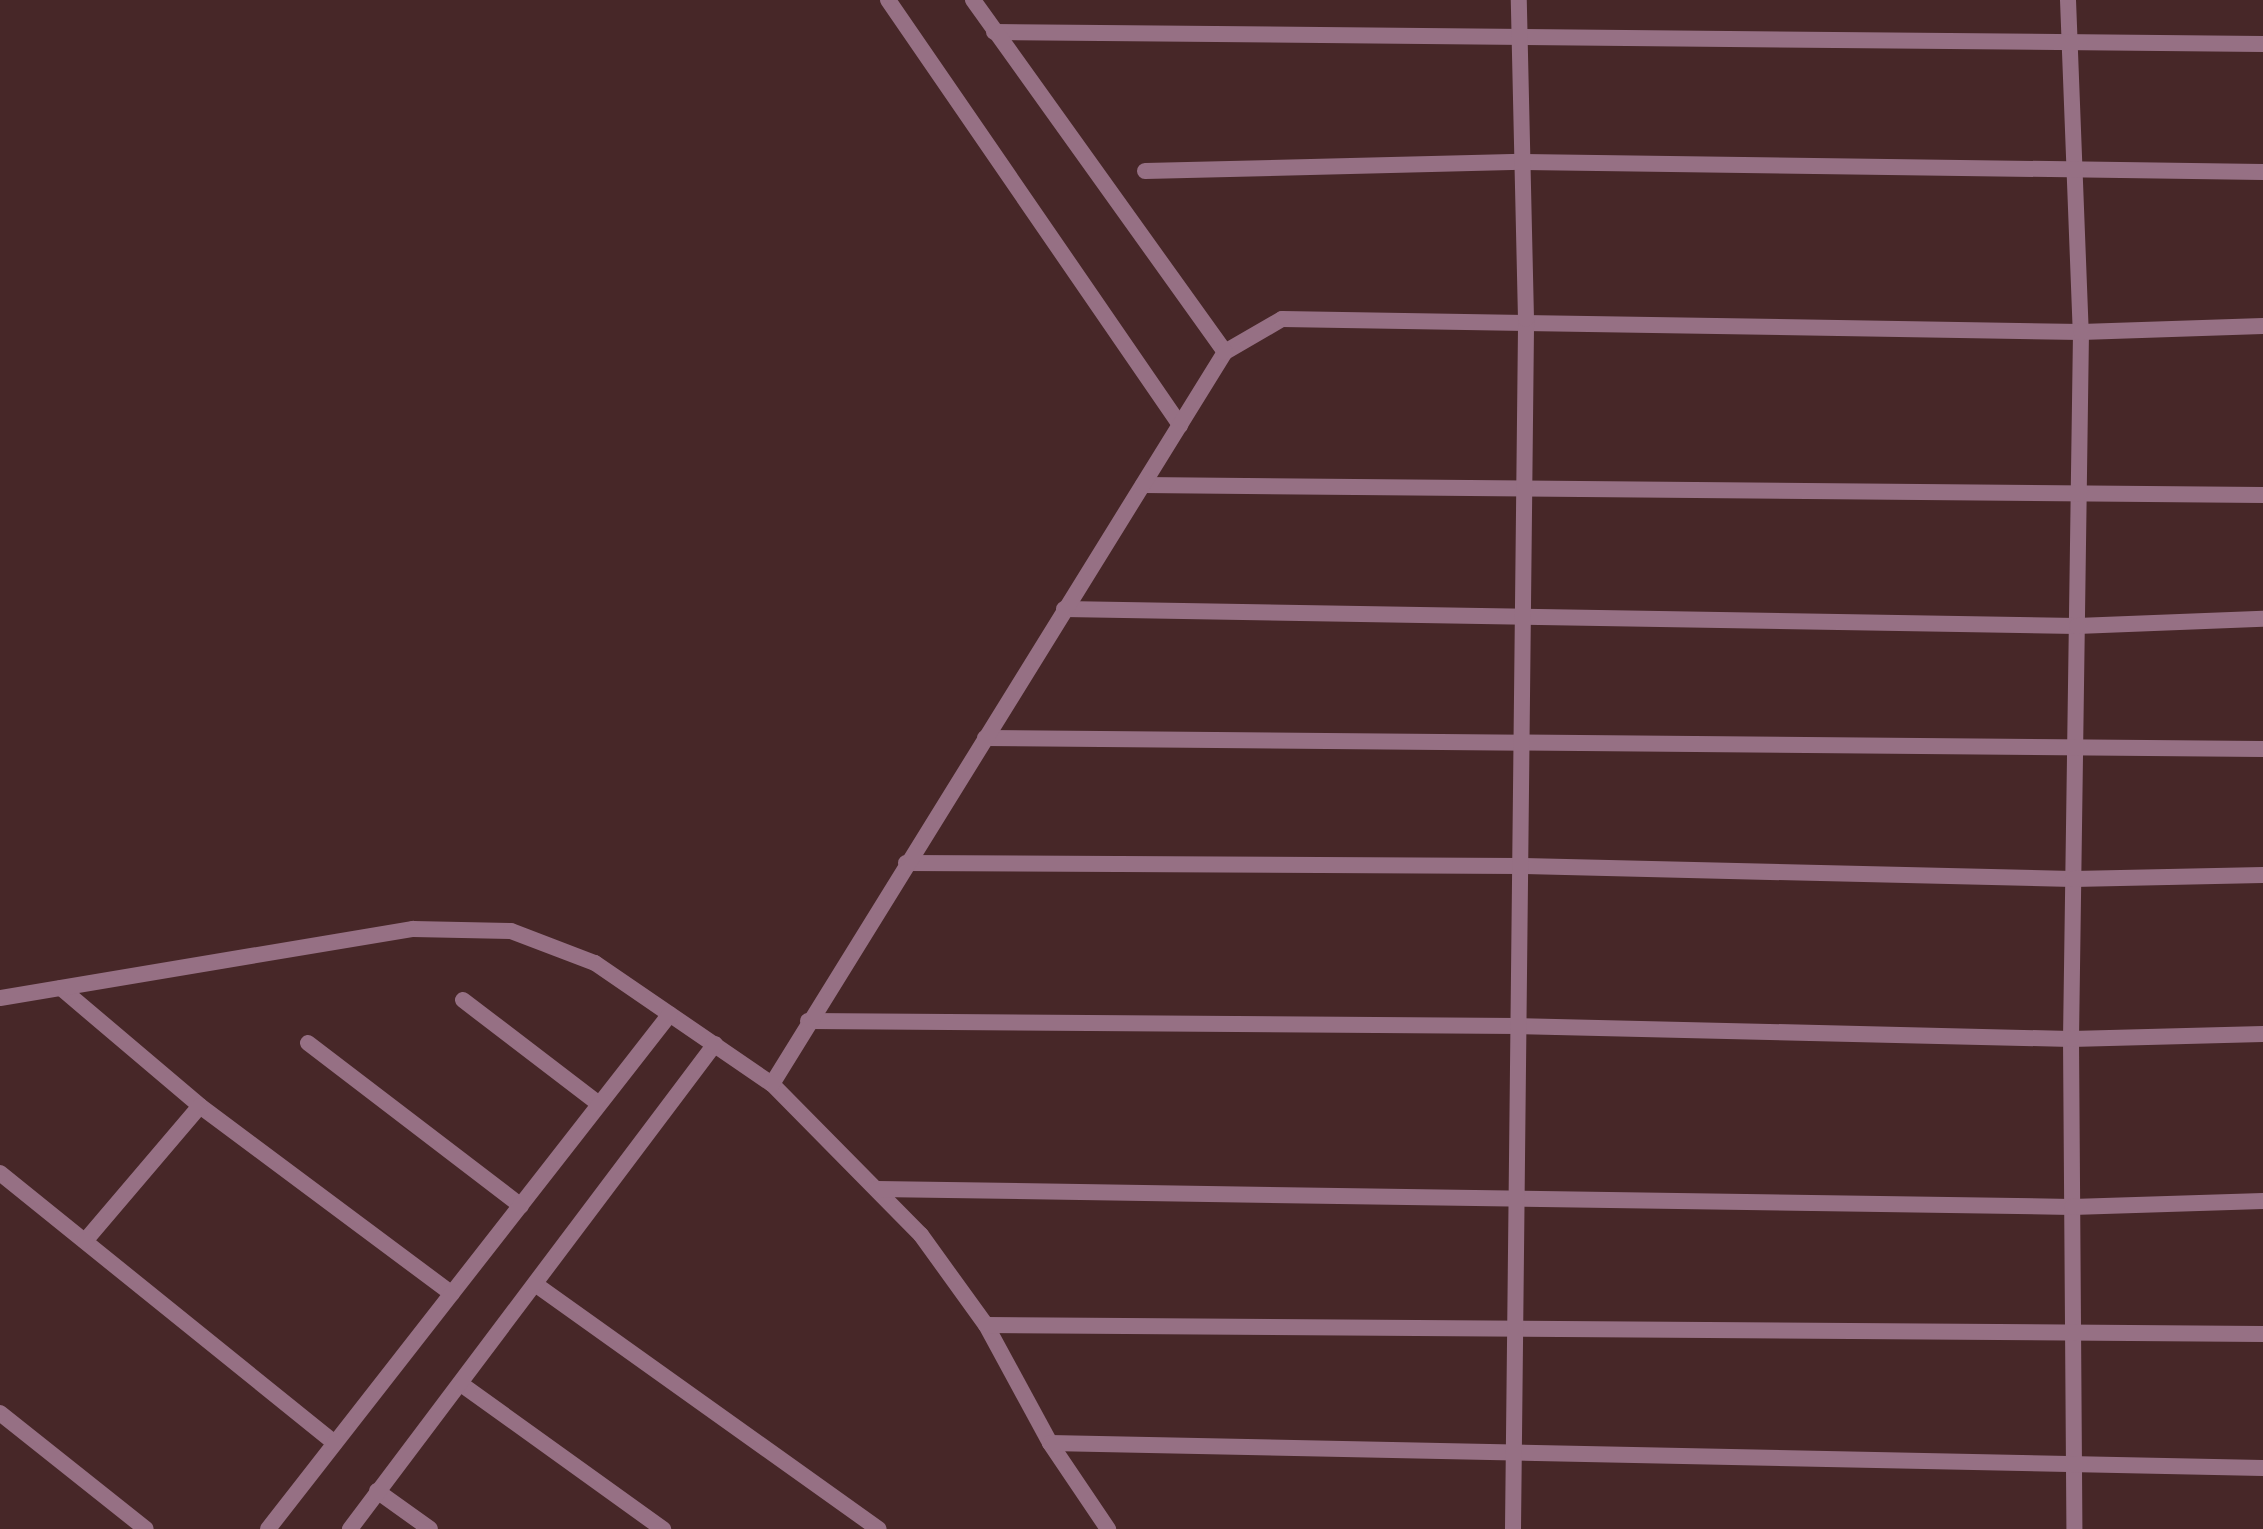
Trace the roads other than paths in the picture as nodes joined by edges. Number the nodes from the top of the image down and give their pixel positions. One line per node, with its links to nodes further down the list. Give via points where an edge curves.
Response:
1 (888, 0): 17 (street)
2 (973, 0): 5 (street)
3 (1519, 0): 6 (street)
4 (2068, 0): 8 (street)
5 (994, 32): 6 (street); 16 (street)
6 (1520, 35): 8 (street); 9 (street)
7 (2263, 44): 8 (street)
8 (2071, 46): 12 (street)
9 (1522, 162): 10 (street); 12 (street); 13 (street)
10 (1145, 171)
11 (2263, 172): 12 (street)
12 (2075, 174): 15 (street)
13 (1526, 319): 15 (street); 16 (street, via 1282,319); 19 (street)
14 (2263, 326): 15 (street)
15 (2081, 332): 21 (street)
16 (1225, 352): 17 (street)
17 (1180, 425): 18 (street)
18 (1143, 485): 19 (street); 22 (street)
19 (1524, 486): 21 (street); 23 (street)
20 (2263, 495): 21 (street)
21 (2078, 498): 25 (street)
22 (1064, 609): 23 (street); 26 (street)
23 (1523, 612): 25 (street); 27 (street)
24 (2263, 619): 25 (street)
25 (2077, 626): 29 (street)
26 (985, 738): 27 (street); 30 (street)
27 (1521, 740): 29 (street); 31 (street)
28 (2263, 749): 29 (street)
29 (2075, 753): 33 (street)
30 (906, 863): 31 (street); 38 (street)
31 (1520, 866): 33 (street); 39 (street)
32 (2263, 875): 33 (street)
33 (2073, 879): 41 (street)
34 (61, 988): 35 (street); 37 (street, via 413,929 511,931 595,963); 46 (street)
35 (0, 998)
36 (463, 1000): 45 (street)
37 (670, 1014): 43 (street); 45 (street)
38 (808, 1021): 39 (street); 44 (street)
39 (1518, 1026): 41 (street); 49 (street)
40 (2263, 1034): 41 (street)
41 (2071, 1039): 52 (street)
42 (308, 1043): 51 (street)
43 (715, 1044): 44 (street); 54 (street)
44 (772, 1084): 48 (street)
45 (599, 1104): 51 (street)
46 (200, 1106): 53 (street); 55 (street)
47 (0, 1173): 53 (street)
48 (877, 1189): 49 (street); 56 (street)
49 (1517, 1196): 52 (street); 57 (street)
50 (2263, 1201): 52 (street)
51 (521, 1206): 55 (street)
52 (2072, 1207): 59 (street)
53 (85, 1241): 62 (street)
54 (535, 1284): 60 (street); 73 (street)
55 (452, 1294): 62 (street)
56 (986, 1325): 57 (street); 63 (street)
57 (1515, 1326): 59 (street); 64 (street)
58 (2263, 1334): 59 (street)
59 (2073, 1337): 65 (street)
60 (461, 1384): 67 (street); 72 (street)
61 (0, 1413): 68 (street)
62 (335, 1443): 69 (street)
63 (1050, 1443): 64 (street); 74 (street)
64 (1514, 1456): 65 (street); 75 (street)
65 (2074, 1468): 66 (street); 76 (street)
66 (2263, 1468)
67 (377, 1491): 70 (street); 71 (street)
68 (146, 1529)
69 (268, 1529)
70 (350, 1529)
71 (430, 1529)
72 (663, 1529)
73 (879, 1529)
74 (1108, 1529)
75 (1513, 1529)
76 (2074, 1529)

